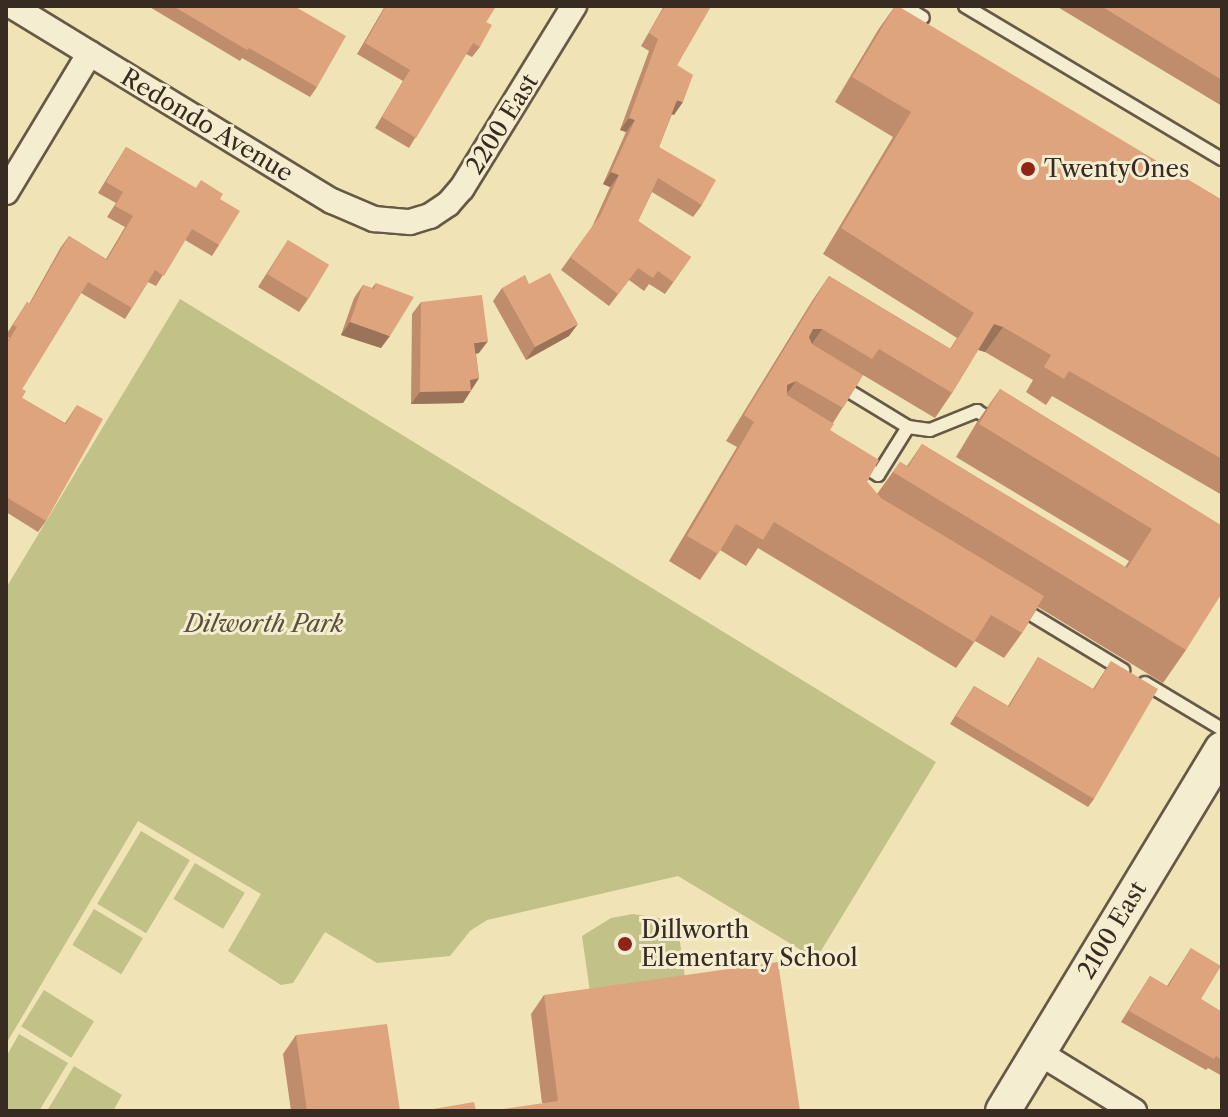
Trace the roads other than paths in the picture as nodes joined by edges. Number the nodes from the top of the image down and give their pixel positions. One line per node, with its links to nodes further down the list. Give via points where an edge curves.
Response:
1 (12, 6): 6 (street, Redondo Avenue)
2 (574, 6): 9 (street, 2200 East, via 462,188 430,216)
3 (904, 6): 5 (lane)
4 (965, 6): 7 (lane)
5 (923, 18)
6 (90, 53): 8 (street); 9 (street, Redondo Avenue, via 332,201 374,219)
7 (1222, 159)
8 (6, 192)
9 (410, 222)
10 (827, 378): 12 (lane)
11 (1003, 426): 12 (lane, via 977,411 930,430)
12 (908, 427): 13 (lane, via 875,480)
13 (853, 460)
14 (1004, 598): 15 (lane)
15 (1222, 729)
16 (1222, 749): 17 (street, 2100 East)
17 (1038, 1052): 18 (street, 2100 East); 19 (street)
18 (1003, 1111)
19 (1134, 1111)

